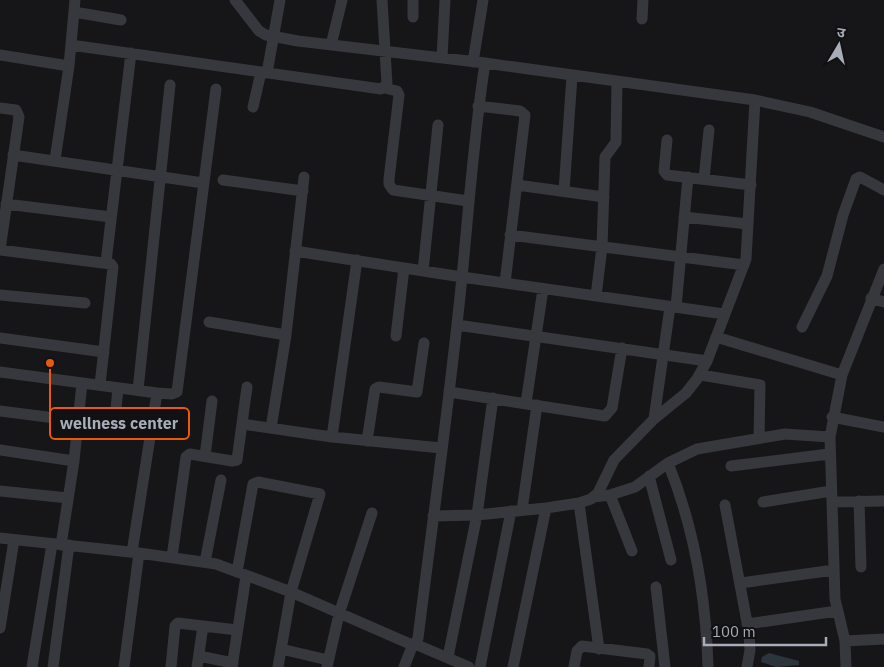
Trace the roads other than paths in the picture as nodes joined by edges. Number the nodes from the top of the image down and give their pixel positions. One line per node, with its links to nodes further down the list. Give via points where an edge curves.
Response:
1 (235, 0): 13 (street, via 259,31)
2 (280, 0): 13 (street)
3 (342, 0): 14 (street)
4 (382, 0): 16 (street)
5 (413, 0): 10 (street)
6 (445, 0): 19 (street)
7 (484, 0): 20 (street)
8 (644, 0): 11 (street)
9 (75, 6): 12 (street); 15 (street)
10 (413, 17)
11 (642, 19)
12 (121, 20)
13 (274, 36): 14 (street); 22 (street)
14 (331, 45): 16 (street)
15 (71, 46): 17 (street); 21 (street)
16 (386, 52): 19 (street); 26 (street, via 387,84)
17 (131, 53): 22 (street); 38 (street)
18 (0, 55): 21 (street)
19 (442, 58): 20 (street)
20 (479, 62): 23 (street); 29 (street)
21 (69, 66): 37 (street)
22 (264, 73): 26 (street); 30 (street)
23 (572, 76): 24 (street); 49 (street)
24 (617, 82): 28 (street); 51 (street, via 616,142 606,154)
25 (170, 85): 39 (street)
26 (384, 88): 50 (street, via 399,95 390,187)
27 (216, 89): 44 (street)
28 (755, 100): 34 (street, via 810,112); 46 (street)
29 (478, 106): 45 (street, via 520,111 526,115); 52 (street)
30 (253, 107)
31 (0, 108): 36 (street, via 13,109 18,113)
32 (438, 125): 50 (street)
33 (709, 130): 42 (street)
34 (884, 137)
35 (667, 140): 41 (street, via 664,173)
36 (13, 155): 37 (street); 53 (street)
37 (55, 160): 38 (street)
38 (116, 169): 39 (street); 54 (street)
39 (160, 175): 44 (street); 98 (street)
40 (304, 177): 48 (street)
41 (688, 177): 42 (street); 55 (street)
42 (704, 179): 46 (street)
43 (223, 180): 48 (street)
44 (203, 183): 100 (street, via 178,390 175,394)
45 (517, 185): 49 (street); 57 (street)
46 (751, 185): 56 (street)
47 (884, 190): 80 (street, via 856,179 827,276)
48 (303, 191): 60 (street)
49 (564, 192): 51 (street)
50 (431, 196): 52 (street); 67 (street)
51 (604, 197): 58 (street)
52 (468, 201): 68 (street)
53 (6, 204): 54 (street); 59 (street)
54 (111, 217): 63 (street)
55 (684, 217): 56 (street); 61 (street)
56 (748, 224): 64 (street)
57 (510, 235): 58 (street); 69 (street)
58 (602, 247): 61 (street); 72 (street)
59 (0, 250): 63 (street)
60 (295, 251): 62 (street); 81 (street)
61 (681, 257): 64 (street); 76 (street)
62 (357, 260): 65 (street); 112 (street)
63 (106, 262): 88 (street, via 113,267)
64 (744, 265): 77 (street)
65 (404, 268): 67 (street); 82 (street)
66 (884, 269): 73 (street)
67 (423, 271): 68 (street)
68 (462, 277): 69 (street); 79 (street)
69 (505, 283): 70 (street)
70 (543, 289): 72 (street); 83 (street)
71 (0, 295): 75 (street)
72 (596, 296): 76 (street)
73 (871, 298): 74 (street); 93 (street)
74 (884, 302)
75 (85, 303)
76 (673, 307): 77 (street); 89 (street)
77 (724, 314): 84 (street)
78 (209, 322): 81 (street)
79 (457, 325): 83 (street); 99 (street)
80 (802, 327)
81 (286, 335): 110 (street)
82 (396, 336)
83 (536, 337): 87 (street); 103 (street)
84 (716, 337): 90 (street); 93 (street)
85 (0, 338): 88 (street)
86 (424, 343): 115 (street, via 417,392 375,389)
87 (622, 348): 89 (street); 103 (street, via 608,415)
88 (104, 352): 95 (street)
89 (663, 355): 90 (street); 106 (street)
90 (707, 361): 92 (street)
91 (0, 372): 94 (street)
92 (701, 375): 106 (street, via 686,393); 114 (street, via 760,385)
93 (842, 375): 105 (street)
94 (82, 383): 95 (street); 107 (street)
95 (100, 385): 97 (street)
96 (247, 387): 108 (street)
97 (118, 388): 98 (street); 111 (street)
98 (138, 390): 100 (street)
99 (449, 392): 101 (street); 116 (street)
100 (157, 393): 144 (street)
101 (492, 398): 103 (street); 138 (street)
102 (212, 401): 119 (street)
103 (532, 404): 136 (street)
104 (0, 410): 107 (street)
105 (832, 416): 109 (street); 113 (street)
106 (654, 419): 128 (street, via 614,460)
107 (78, 421): 120 (street)
108 (242, 424): 110 (street); 119 (street, via 237,460)
109 (884, 427)
110 (271, 428): 112 (street)
111 (114, 429)
112 (332, 437): 115 (street)
113 (830, 437): 114 (street, via 784,434); 118 (street)
114 (759, 438): 121 (street, via 697,449)
115 (367, 440): 116 (street)
116 (441, 448): 139 (street)
117 (0, 450): 120 (street)
118 (829, 454): 122 (street); 127 (street)
119 (205, 456): 145 (street, via 190,454 186,457)
120 (74, 461): 129 (street)
121 (668, 463): 123 (street); 181 (street, via 683,500 696,555 707,631)
122 (731, 466)
123 (649, 476): 126 (street, via 635,487); 146 (street)
124 (221, 480): 147 (street)
125 (0, 491): 129 (street)
126 (610, 495): 128 (street); 143 (street)
127 (832, 496): 130 (street); 132 (street); 149 (street)
128 (594, 497): 133 (street)
129 (68, 498): 142 (street)
130 (859, 501): 131 (street); 148 (street)
131 (884, 501)
132 (763, 502)
133 (578, 503): 135 (street); 164 (street)
134 (725, 505): 151 (street)
135 (546, 508): 136 (street); 177 (street)
136 (516, 510): 138 (street); 176 (street)
137 (372, 513): 155 (street)
138 (477, 515): 139 (street); 165 (street)
139 (433, 516): 162 (street, via 418,638)
140 (0, 538): 141 (street)
141 (14, 540): 142 (street); 158 (street)
142 (61, 545): 144 (street); 169 (street); 170 (street)
143 (632, 550)
144 (135, 552): 145 (street); 171 (street)
145 (172, 556): 147 (street)
146 (671, 560)
147 (205, 562): 150 (street)
148 (861, 567)
149 (834, 570): 151 (street); 154 (street)
150 (241, 574): 153 (street); 153 (street, via 253,484 258,482 316,492 320,499); 159 (street)
151 (741, 583): 156 (street)
152 (656, 587): 180 (street)
153 (291, 592): 155 (street); 163 (street)
154 (837, 611): 156 (street); 161 (street)
155 (339, 614): 162 (street); 167 (street)
156 (747, 624): 182 (street, via 750,650)
157 (203, 626): 159 (street); 166 (street); 172 (street, via 177,624)
158 (0, 628)
159 (237, 630): 168 (street)
160 (884, 639): 161 (street)
161 (845, 641): 183 (street)
162 (414, 644): 165 (street); 174 (street)
163 (281, 649): 167 (street); 173 (street)
164 (599, 649): 178 (street, via 579,648); 179 (street, via 647,654)
165 (448, 657): 175 (street)
166 (198, 662): 168 (street)
167 (327, 663)
168 (232, 665)
169 (32, 667)
170 (53, 667)
171 (124, 667)
172 (171, 667)
173 (278, 667)
174 (404, 667)
175 (469, 667)
176 (480, 667)
177 (514, 667)
178 (574, 667)
179 (650, 667)
180 (665, 667)
181 (708, 667)
182 (747, 667)
183 (846, 667)

